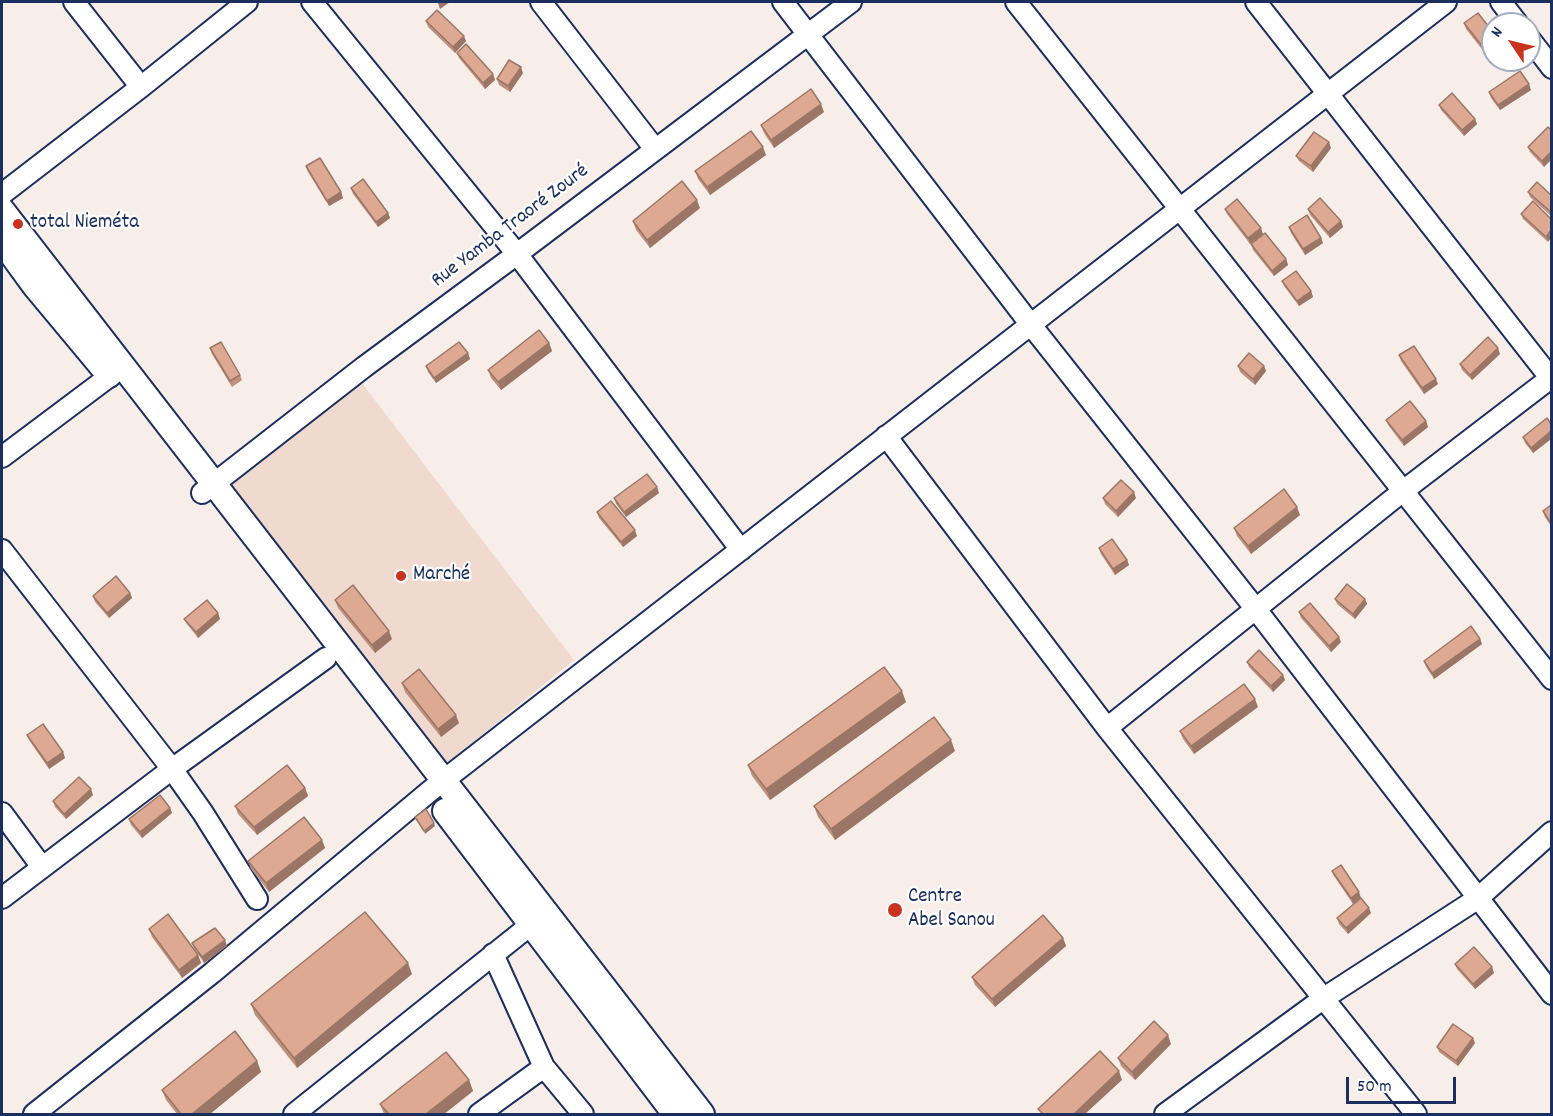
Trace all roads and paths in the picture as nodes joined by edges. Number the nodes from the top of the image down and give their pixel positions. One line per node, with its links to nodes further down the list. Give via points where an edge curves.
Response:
1 (74, 2): 13 (street)
2 (247, 2): 13 (street)
3 (312, 2): 20 (street)
4 (542, 2): 15 (street)
5 (783, 2): 10 (street)
6 (851, 2): 10 (street, Rue Yamba Traoré Zouré)
7 (1016, 2): 17 (street)
8 (1256, 2): 14 (street)
9 (1446, 2): 14 (street)
10 (808, 35): 15 (street, Rue Yamba Traoré Zouré); 21 (street)
11 (1541, 54): 12 (street)
12 (1551, 68)
13 (141, 87): 16 (street)
14 (1327, 92): 17 (street); 23 (street)
15 (655, 149): 20 (street, Rue Yamba Traoré Zouré)
16 (2, 194)
17 (1180, 209): 21 (street); 27 (street)
18 (2, 210): 22 (main road)
19 (2, 241): 22 (main road, via 34,285)
20 (517, 254): 26 (street, Rue Yamba Traoré Zouré, via 363,367); 29 (street)
21 (1031, 325): 24 (street); 30 (street)
22 (116, 372): 25 (street); 26 (main road)
23 (1551, 378): 27 (street)
24 (886, 436): 29 (street); 33 (street)
25 (2, 457)
26 (208, 489): 31 (main road); 35 (main road)
27 (1403, 491): 30 (street); 32 (street)
28 (2, 550): 34 (street)
29 (741, 550): 35 (street)
30 (1255, 608): 33 (street); 41 (street)
31 (326, 658): 34 (street); 35 (main road)
32 (1551, 679)
33 (1107, 729): 45 (street)
34 (172, 769): 38 (street); 40 (street)
35 (436, 786): 42 (main road); 48 (street, via 212,973)
36 (2, 813): 38 (street)
37 (1551, 832): 41 (street)
38 (42, 867): 39 (street)
39 (2, 898)
40 (257, 899)
41 (1477, 899): 44 (street); 45 (street)
42 (538, 919): 43 (street); 47 (main road)
43 (494, 954): 46 (street); 49 (street)
44 (1551, 994)
45 (1324, 998): 52 (street); 53 (street)
46 (544, 1067): 50 (street); 51 (street)
47 (691, 1113)
48 (33, 1114)
49 (294, 1114)
50 (480, 1114)
51 (583, 1114)
52 (1165, 1114)
53 (1416, 1114)

